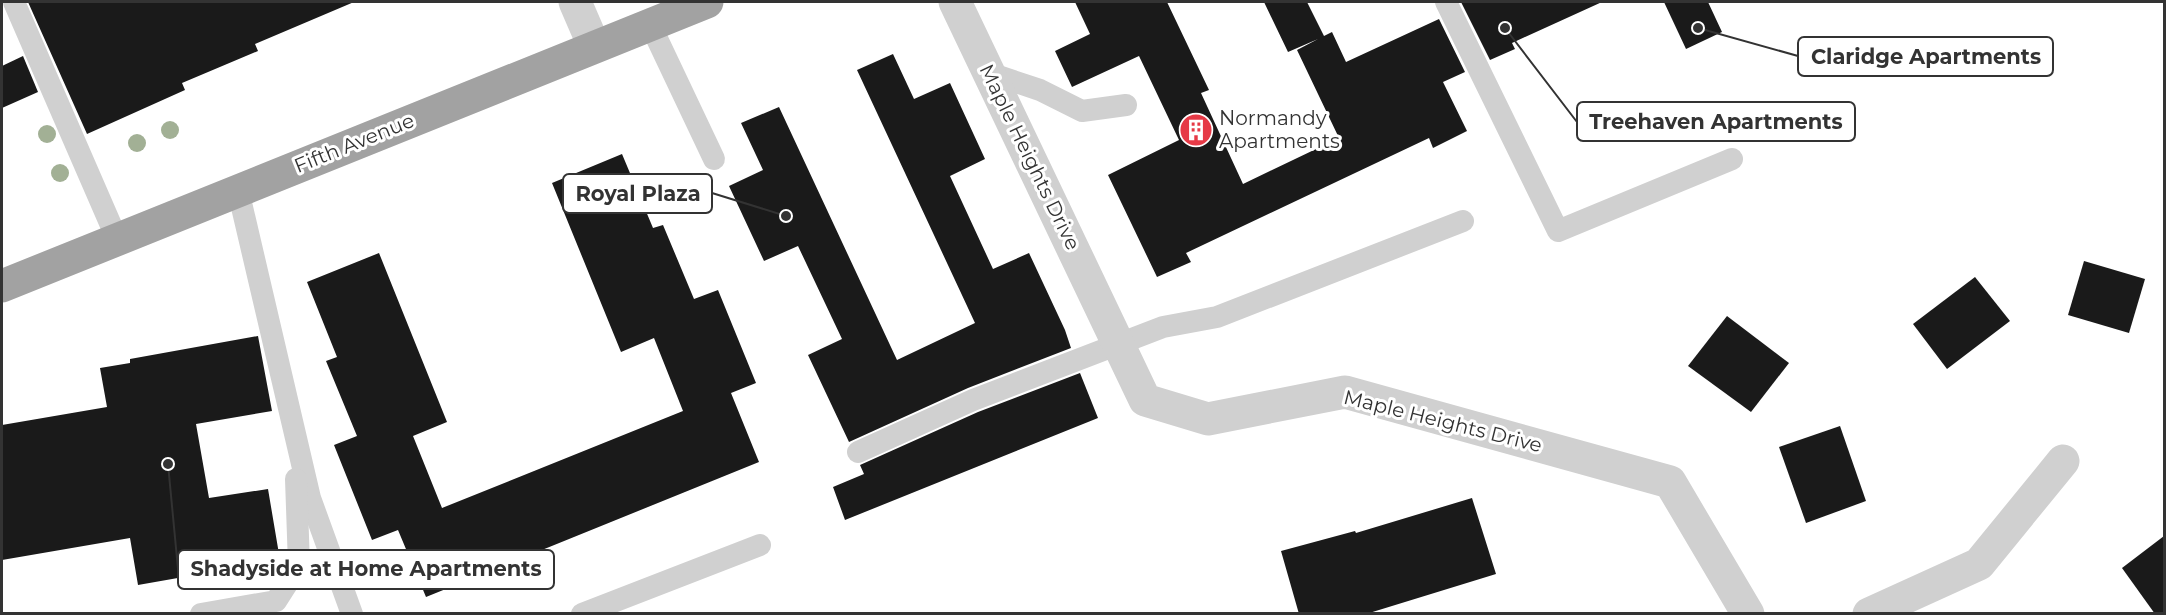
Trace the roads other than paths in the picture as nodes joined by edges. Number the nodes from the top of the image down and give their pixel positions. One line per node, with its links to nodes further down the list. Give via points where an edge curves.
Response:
1 (14, 2): 14 (lane)
2 (575, 2): 7 (street)
3 (707, 2): 6 (highway, Fifth Avenue)
4 (955, 2): 8 (street, Maple Heights Drive)
5 (1446, 2): 11 (lane, via 1558,231)
6 (650, 24): 7 (highway, Fifth Avenue); 10 (lane)
7 (594, 46): 12 (highway, Fifth Avenue)
8 (989, 73): 9 (lane, via 1041,90 1082,111); 16 (street, Maple Heights Drive)
9 (1126, 105)
10 (714, 159)
11 (1732, 159)
12 (238, 190): 14 (highway, Fifth Avenue); 17 (lane)
13 (1463, 221): 16 (lane, via 1217,317 1163,327)
14 (117, 239): 15 (highway, Fifth Avenue)
15 (2, 286)
16 (1119, 344): 18 (lane, via 973,400); 24 (street, Maple Heights Drive, via 1145,400 1208,419 1345,392 1670,482)
17 (294, 435): 21 (lane, via 299,565 276,601); 22 (lane, via 310,498)
18 (858, 452)
19 (2063, 461): 25 (street, via 1979,564)
20 (760, 545): 23 (lane)
21 (201, 614)
22 (352, 614)
23 (582, 614)
24 (1748, 614)
25 (1869, 614)

